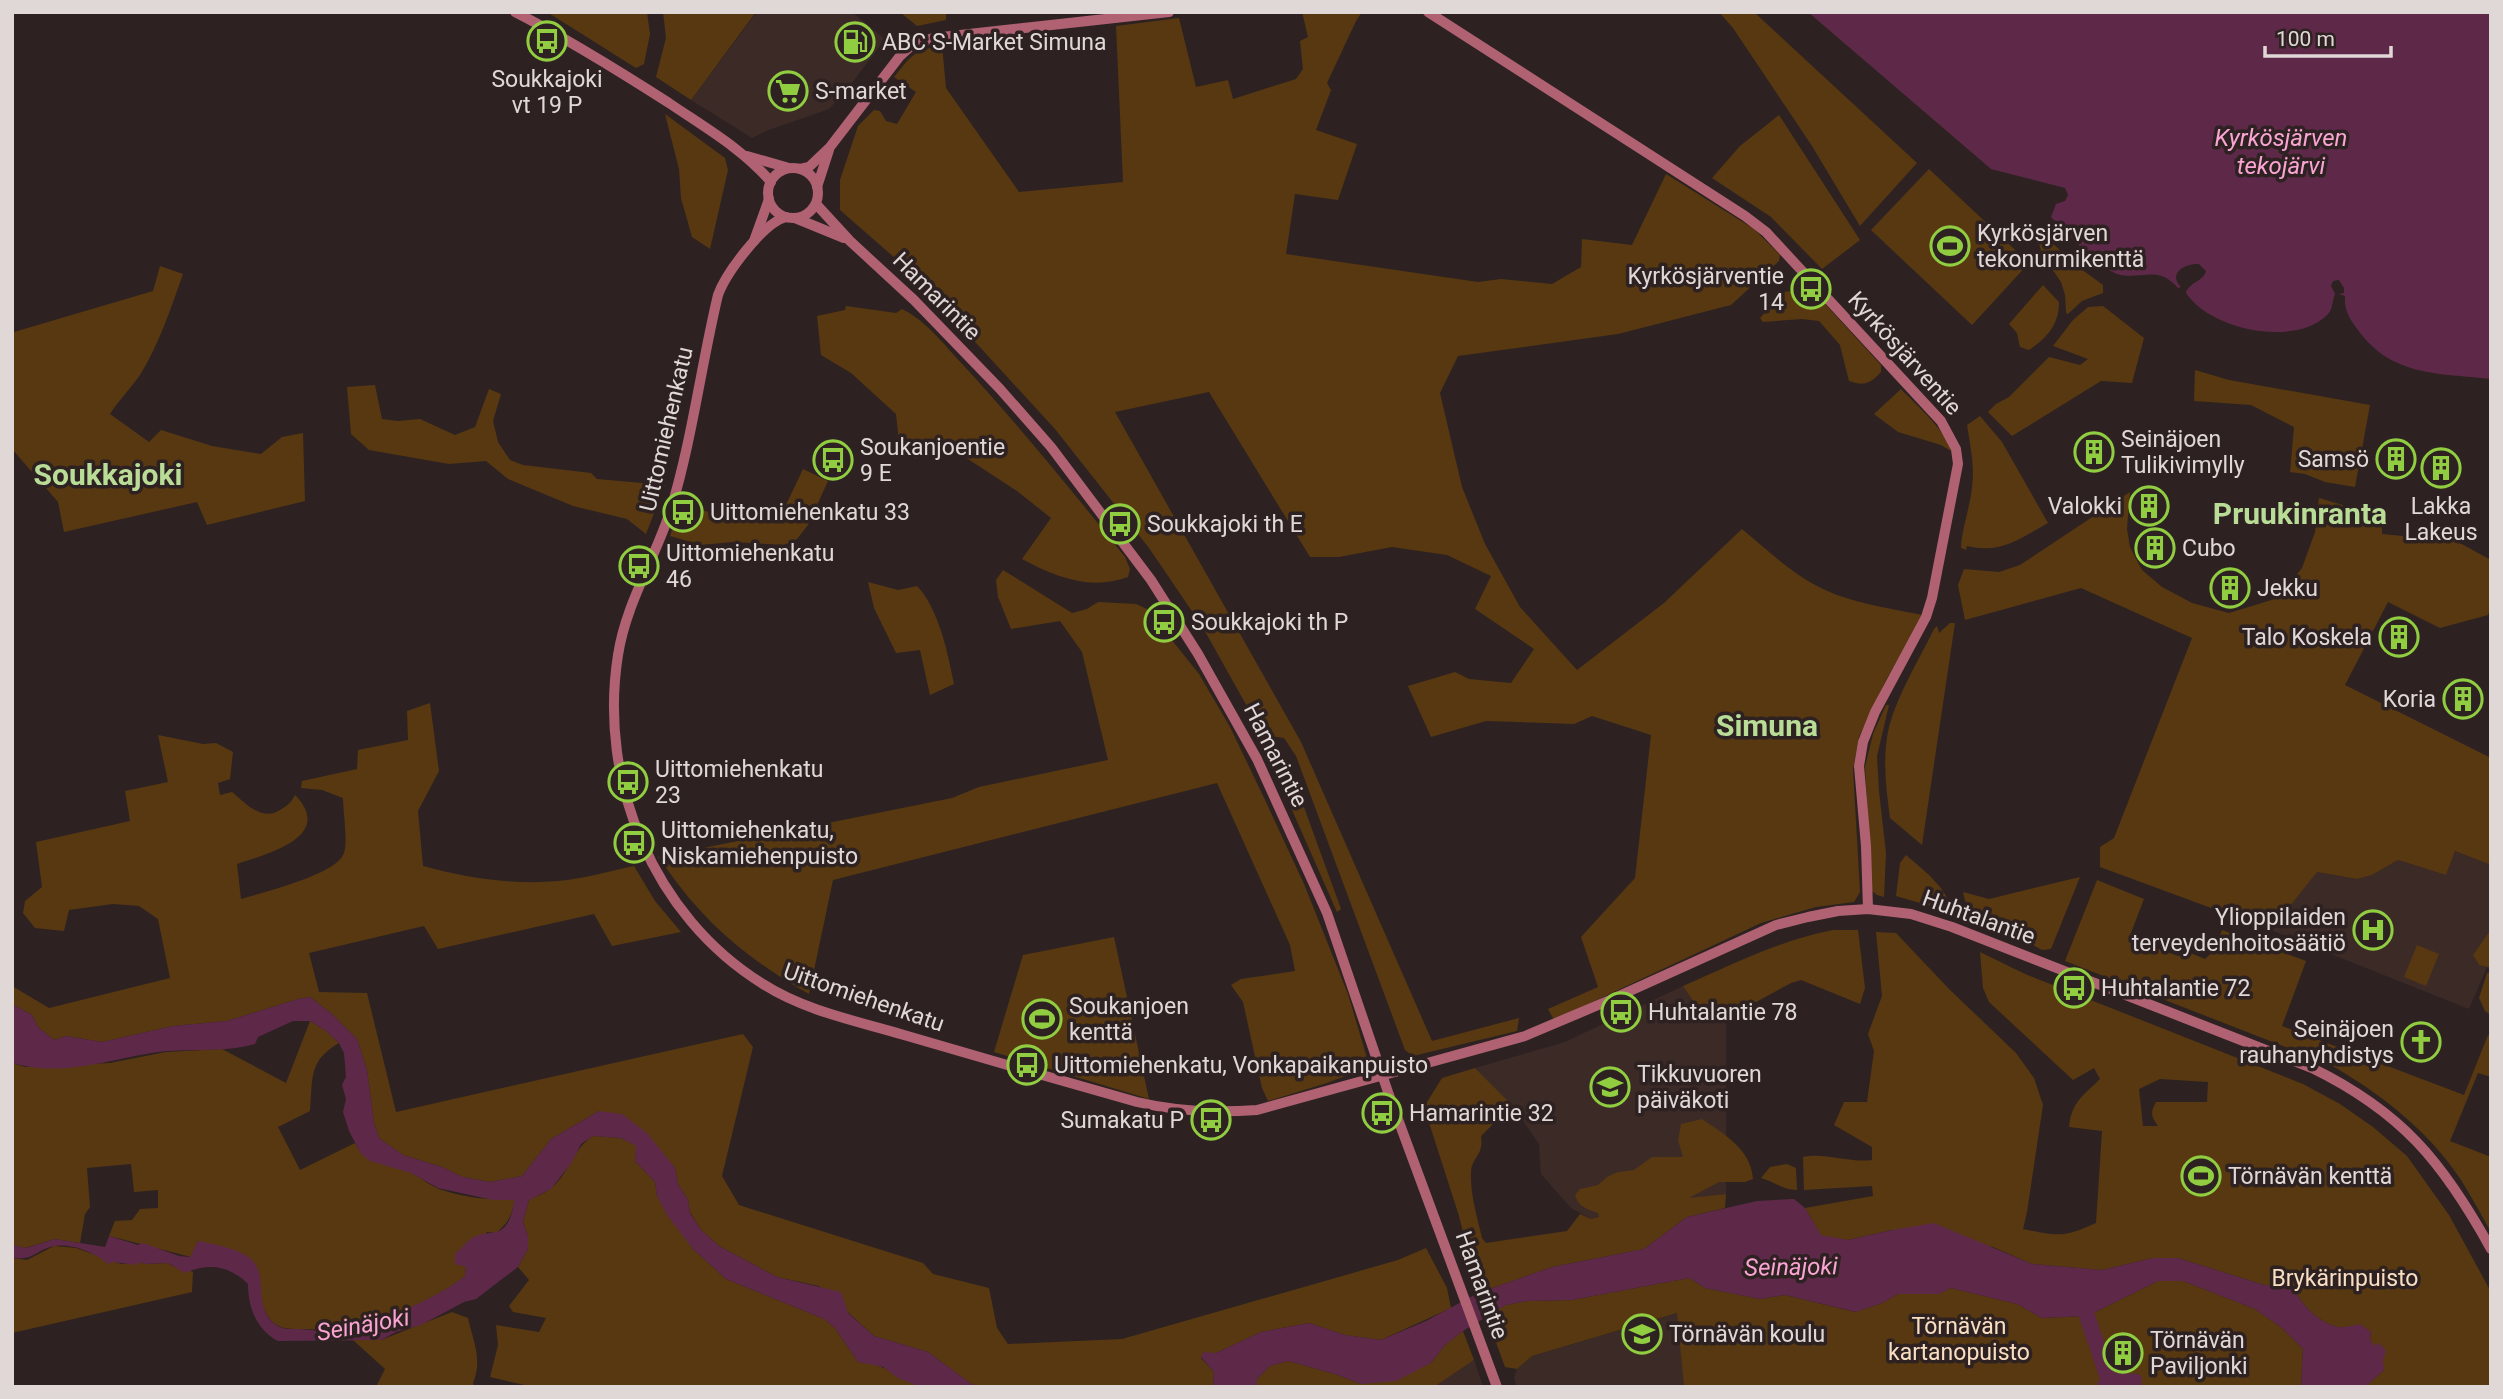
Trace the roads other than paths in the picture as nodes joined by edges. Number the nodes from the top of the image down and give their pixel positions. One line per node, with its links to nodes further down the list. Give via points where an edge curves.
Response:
1 (515, 12): 5 (main road, via 612,67)
2 (1169, 12): 4 (main road, via 1003,29 912,45)
3 (1428, 12): 14 (main road, Kyrkösjärventie, via 1766,232 1950,435 1958,464 1932,598 1875,712 1859,766)
4 (830, 147): 6 (main road, via 809,167); 8 (main road)
5 (745, 155): 6 (main road); 7 (main road)
6 (796, 169): 7 (main road, via 783,170); 8 (main road, via 814,179)
7 (771, 182): 9 (main road)
8 (817, 187): 10 (main road)
9 (769, 199): 11 (main road, via 772,207); 13 (main road, Uittomiehenkatu)
10 (816, 204): 11 (main road, via 803,216); 12 (main road, Hamarintie)
11 (790, 218): 12 (main road, Hamarintie); 13 (main road, Uittomiehenkatu, via 777,220)
12 (850, 241): 15 (main road, Hamarintie, via 914,300 1051,447 1180,624 1281,807 1327,913)
13 (754, 242): 15 (main road, Uittomiehenkatu, via 718,295 680,477 626,617 613,693 617,762 626,800 649,859 686,916 743,971 802,1003 1163,1109 1257,1110)
14 (1868, 909): 15 (main road, Huhtalantie, via 1776,925 1542,1030); 16 (main road, Huhtalantie, via 1911,914 1952,927 2336,1079 2398,1121 2420,1142 2455,1187)
15 (1382, 1075): 17 (main road, Hamarintie)
16 (2491, 1249)
17 (1497, 1387)

